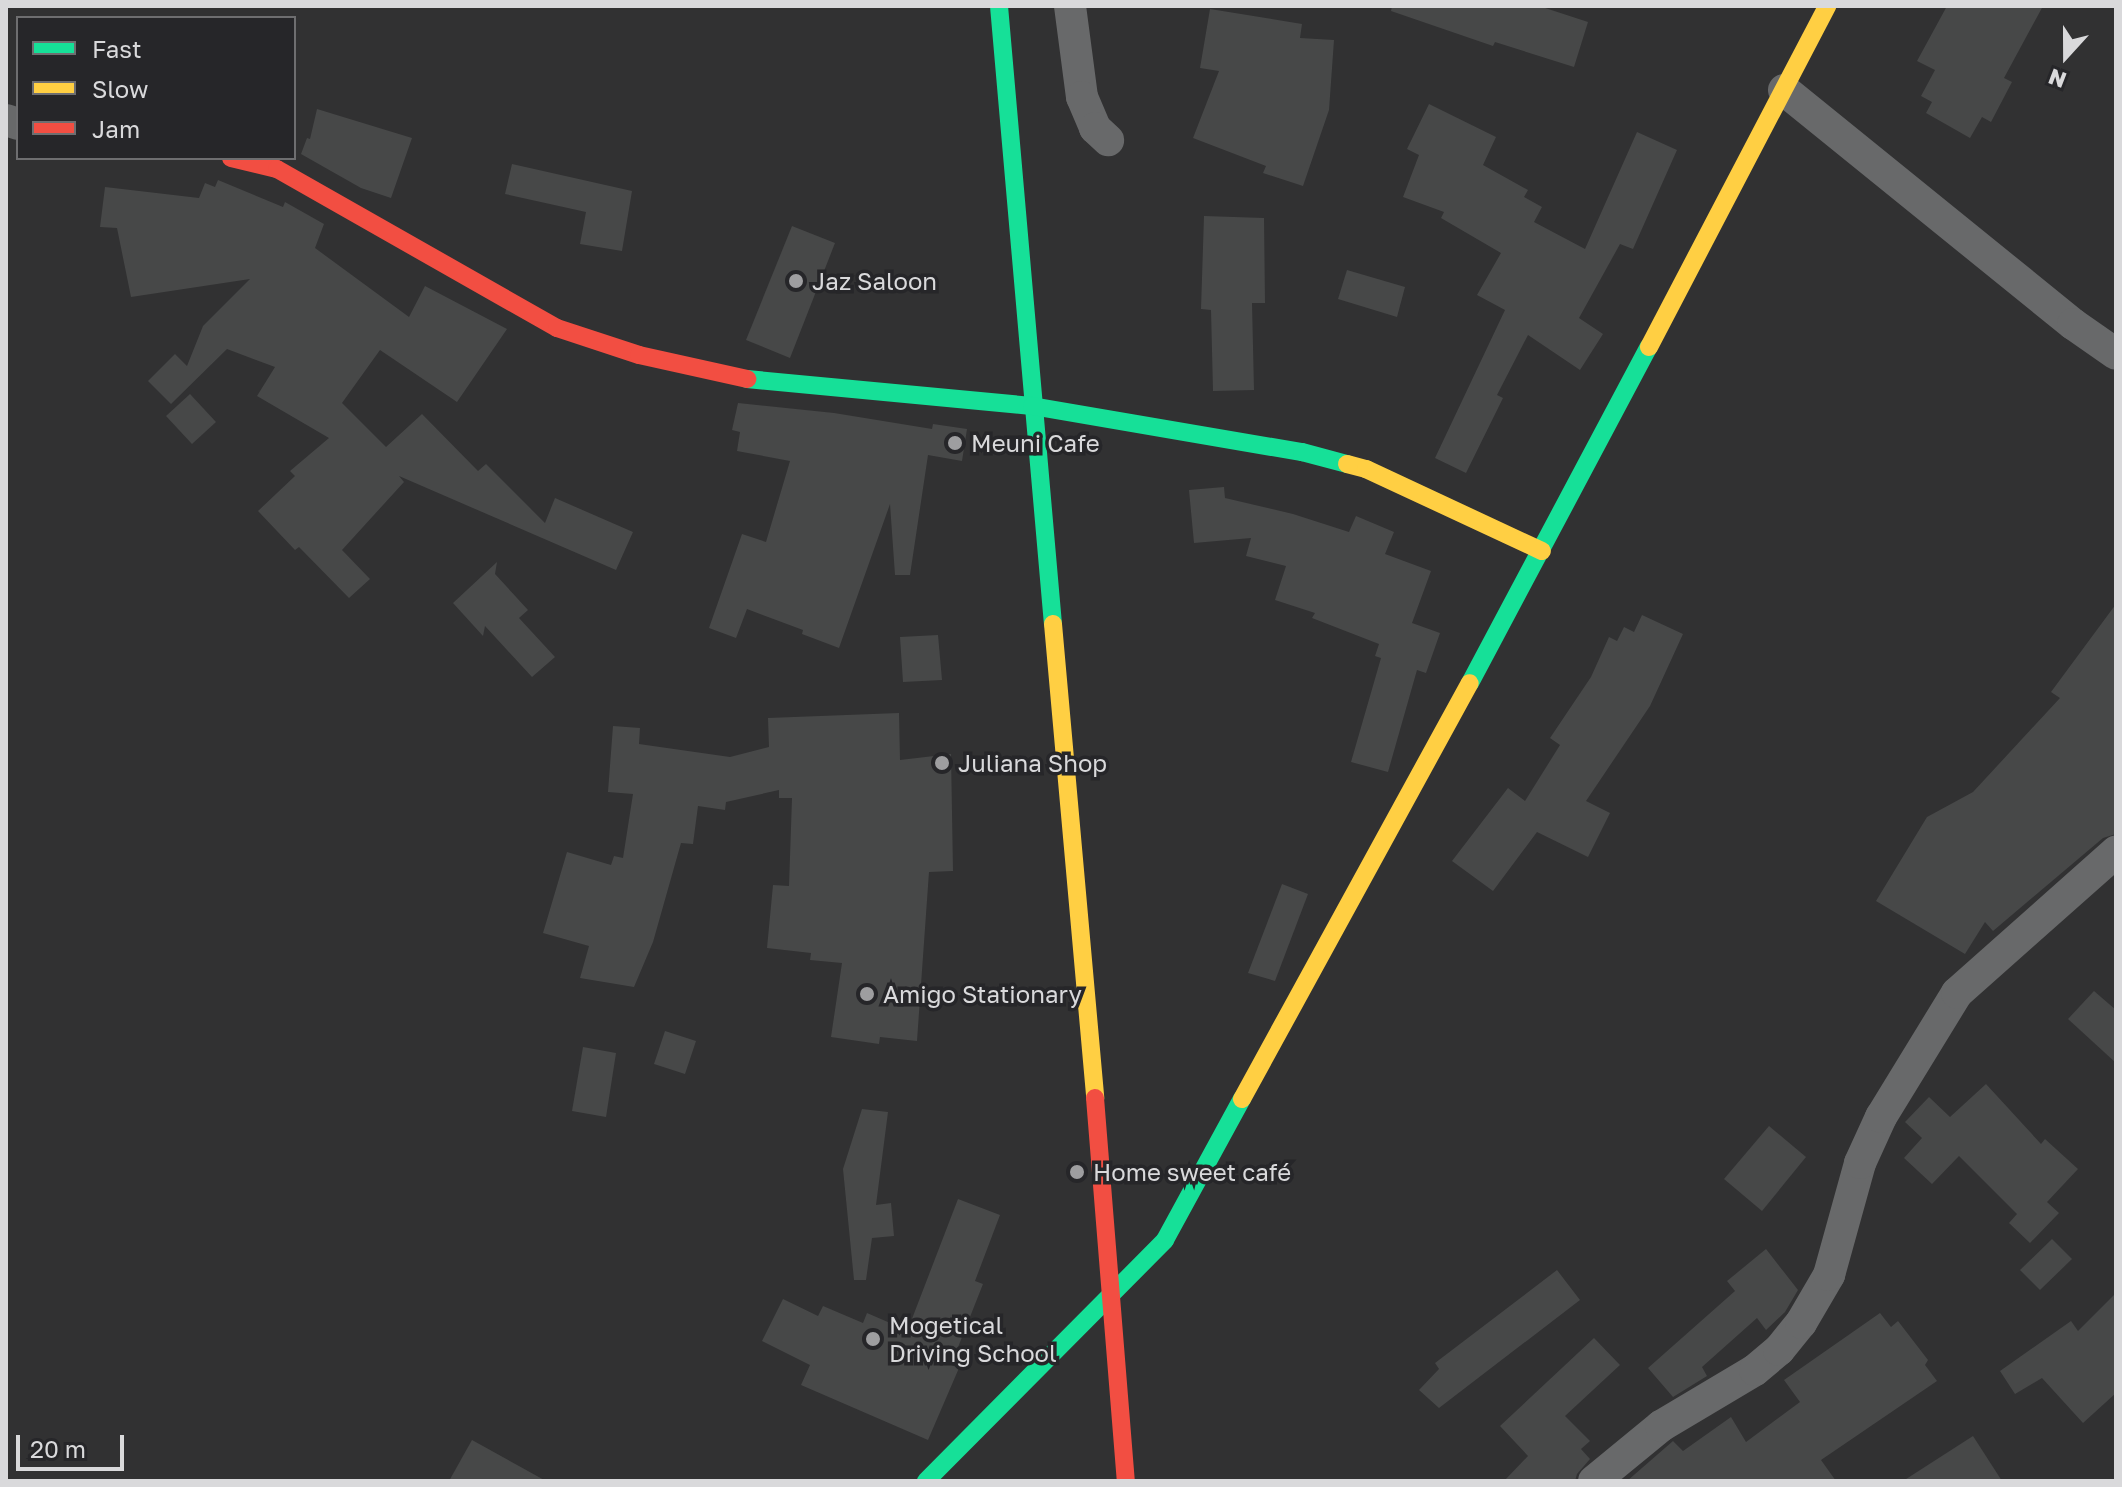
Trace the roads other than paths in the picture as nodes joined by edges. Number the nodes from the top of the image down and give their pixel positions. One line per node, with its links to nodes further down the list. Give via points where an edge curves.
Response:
1 (999, 6): 8 (main road)
2 (1070, 6): 5 (street, via 1082,97 1095,128)
3 (1827, 6): 4 (main road)
4 (1784, 90): 7 (street); 9 (main road)
5 (1108, 140)
6 (239, 160): 8 (main road, via 277,169 557,328 639,355 743,379)
7 (2116, 354)
8 (1032, 406): 9 (main road, via 1302,452 1366,469); 11 (main road)
9 (1542, 551): 11 (main road, via 1165,1240)
10 (2116, 852): 14 (street, via 1957,993 1881,1117 1860,1163 1829,1275 1779,1350 1661,1426)
11 (1112, 1291): 12 (main road); 13 (main road)
12 (926, 1481)
13 (1126, 1481)
14 (1594, 1481)

